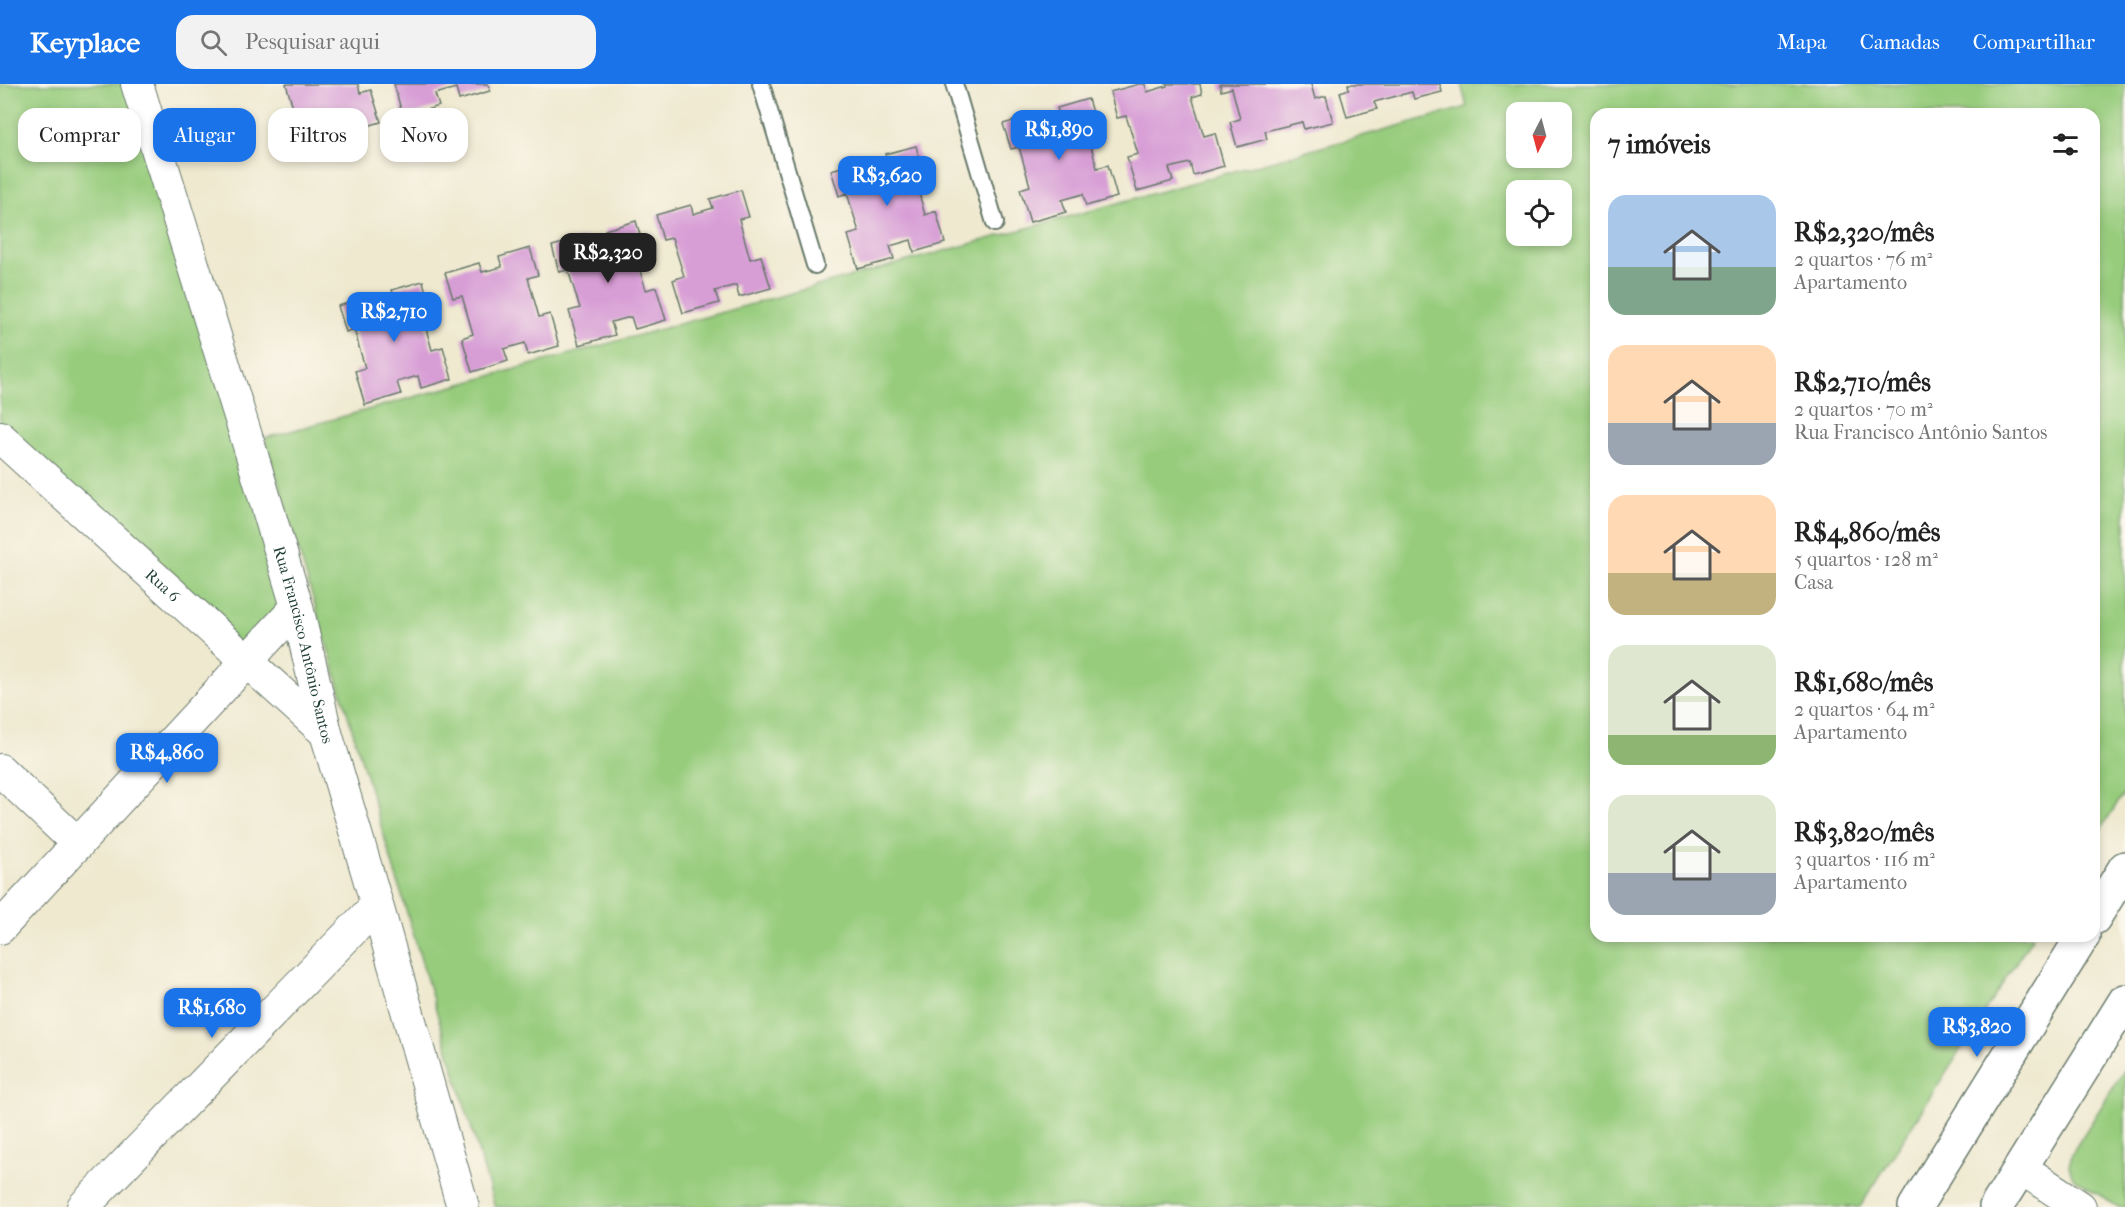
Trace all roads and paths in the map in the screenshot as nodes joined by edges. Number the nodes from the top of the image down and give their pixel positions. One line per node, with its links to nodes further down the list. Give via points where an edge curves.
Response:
1 (137, 84): 7 (street, Rua Francisco Antônio Santos)
2 (761, 84): 5 (lane)
3 (955, 87): 4 (lane)
4 (995, 223)
5 (815, 264)
6 (0, 437): 8 (street, Rua 6)
7 (297, 607): 8 (street); 9 (street, Rua Francisco Antônio Santos)
8 (246, 661): 9 (street, Rua 6); 11 (street)
9 (326, 733): 13 (street, Rua Francisco Antônio Santos)
10 (0, 770): 11 (street)
11 (78, 844): 15 (street)
12 (2125, 868): 14 (street)
13 (377, 905): 19 (street); 20 (street, Rua Francisco Antônio Santos)
14 (2100, 908)
15 (0, 928)
16 (2079, 942): 21 (street)
17 (2125, 1001): 18 (street)
18 (2021, 1168): 22 (street); 23 (street)
19 (92, 1204)
20 (463, 1207)
21 (1915, 1207)
22 (1996, 1207)
23 (2080, 1207)

